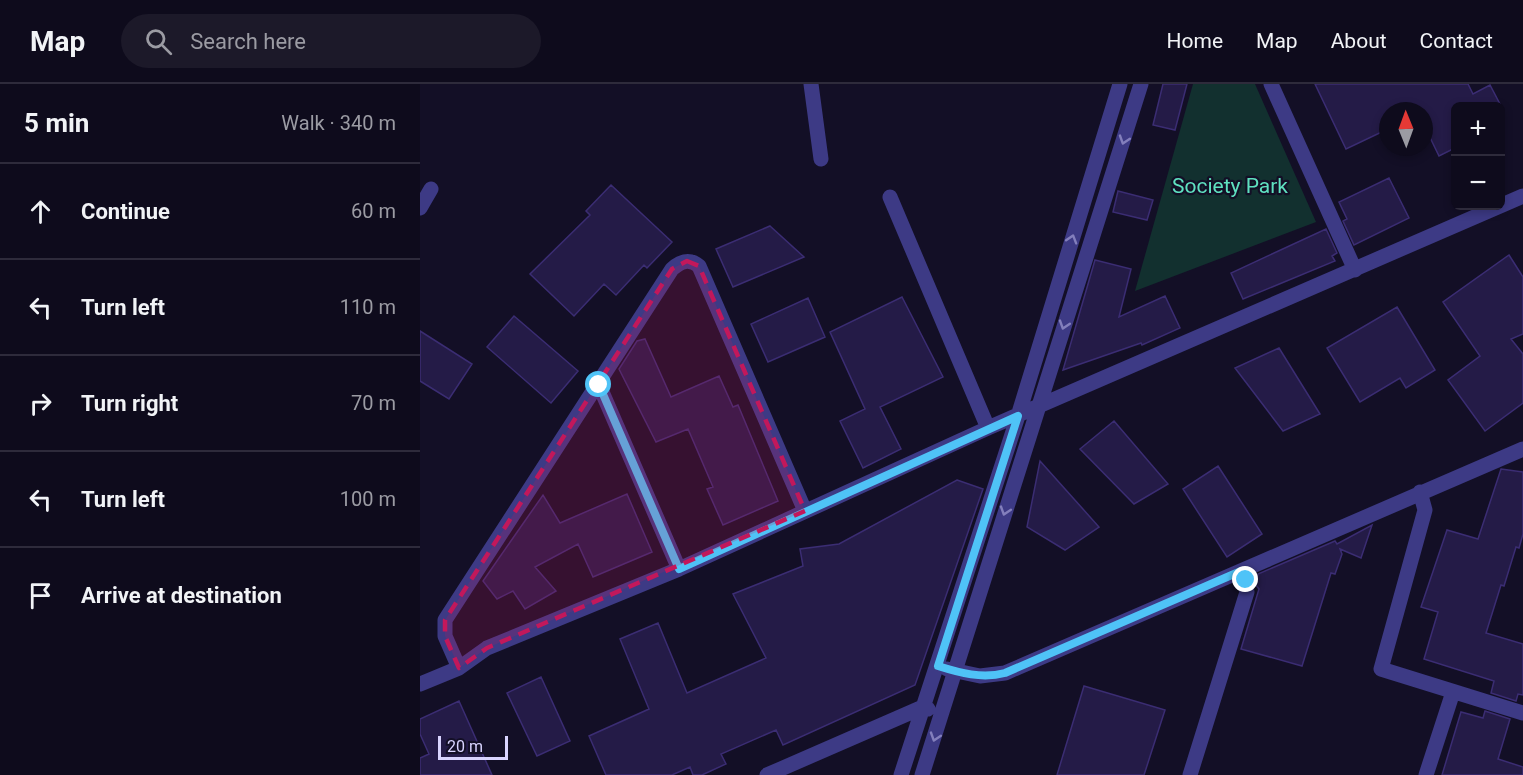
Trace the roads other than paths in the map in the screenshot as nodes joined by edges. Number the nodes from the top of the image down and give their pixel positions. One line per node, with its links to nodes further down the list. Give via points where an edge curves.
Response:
1 (811, 84): 5 (street)
2 (1120, 84): 13 (street, one-way to 2)
3 (1142, 84): 12 (street, one-way to 12)
4 (1271, 84): 10 (street)
5 (821, 159)
6 (431, 189): 9 (street)
7 (1523, 196): 10 (street)
8 (890, 197): 14 (street)
9 (420, 208)
10 (1355, 270): 12 (street)
11 (599, 385): 17 (street, via 672,269 680,262 694,262); 18 (street); 21 (street, via 445,621 445,636)
12 (1038, 407): 13 (street); 22 (street, one-way to 22)
13 (1018, 416): 14 (street); 20 (street)
14 (988, 428): 17 (street)
15 (1523, 449): 16 (street)
16 (1420, 492): 19 (street); 24 (street, via 1425,510 1381,669)
17 (805, 511): 18 (street)
18 (679, 569): 21 (street, via 487,648)
19 (1241, 571): 22 (street, via 1005,673 981,676); 31 (street, via 1247,592)
20 (938, 666): 22 (street); 25 (street)
21 (459, 668): 23 (street)
22 (954, 671): 26 (street)
23 (420, 684)
24 (1453, 692): 27 (street); 32 (street)
25 (923, 707): 26 (street); 28 (street); 29 (street)
26 (943, 712): 30 (street, one-way to 30)
27 (1523, 713)
28 (767, 775)
29 (901, 775)
30 (922, 775)
31 (1190, 775)
32 (1426, 775)

